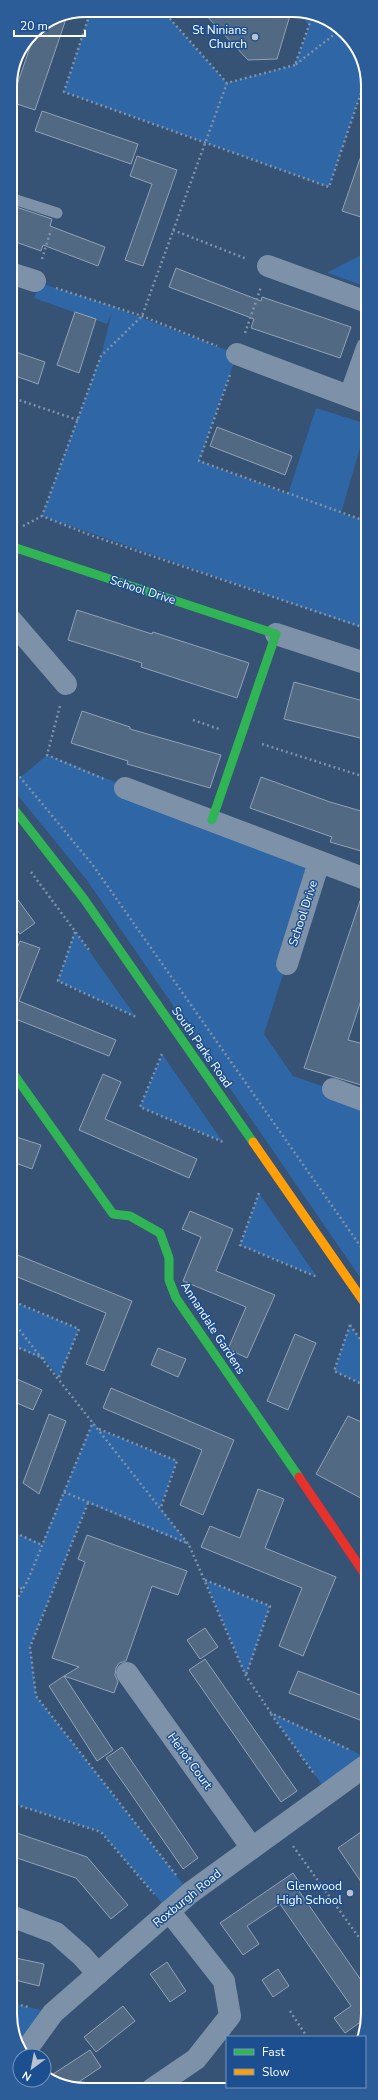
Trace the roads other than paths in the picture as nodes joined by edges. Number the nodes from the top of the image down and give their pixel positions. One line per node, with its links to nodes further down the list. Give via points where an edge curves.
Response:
1 (17, 200): 2 (lane)
2 (57, 213)
3 (268, 266): 6 (street)
4 (17, 275): 5 (street)
5 (34, 281)
6 (361, 300)
7 (238, 354): 9 (street)
8 (361, 388): 9 (street)
9 (359, 399)
10 (17, 548): 12 (street, School Drive)
11 (17, 628): 14 (street)
12 (276, 634): 13 (street, School Drive); 17 (street)
13 (361, 662)
14 (66, 684)
15 (125, 788): 17 (street)
16 (17, 813): 24 (street, South Parks Road, via 84,899)
17 (212, 820): 18 (street)
18 (319, 862): 19 (street); 20 (street, School Drive)
19 (361, 877)
20 (287, 964)
21 (17, 1079): 25 (street, Annandale Gardens, via 113,1214 130,1216 160,1233 170,1258 169,1280 176,1298)
22 (333, 1089): 23 (street)
23 (361, 1099)
24 (361, 1298)
25 (361, 1569)
26 (127, 1673): 28 (street, Heriot Court)
27 (361, 1758): 28 (street, Roxburgh Road, via 328,1793)
28 (252, 1848): 29 (street, Roxburgh Road)
29 (169, 1911): 31 (street, Roxburgh Road); 33 (street, via 224,1981 230,2016 196,2060)
30 (17, 1918): 31 (street, via 56,1933)
31 (98, 1974): 32 (street, Roxburgh Road, via 53,2013)
32 (28, 2048)
33 (161, 2083)

